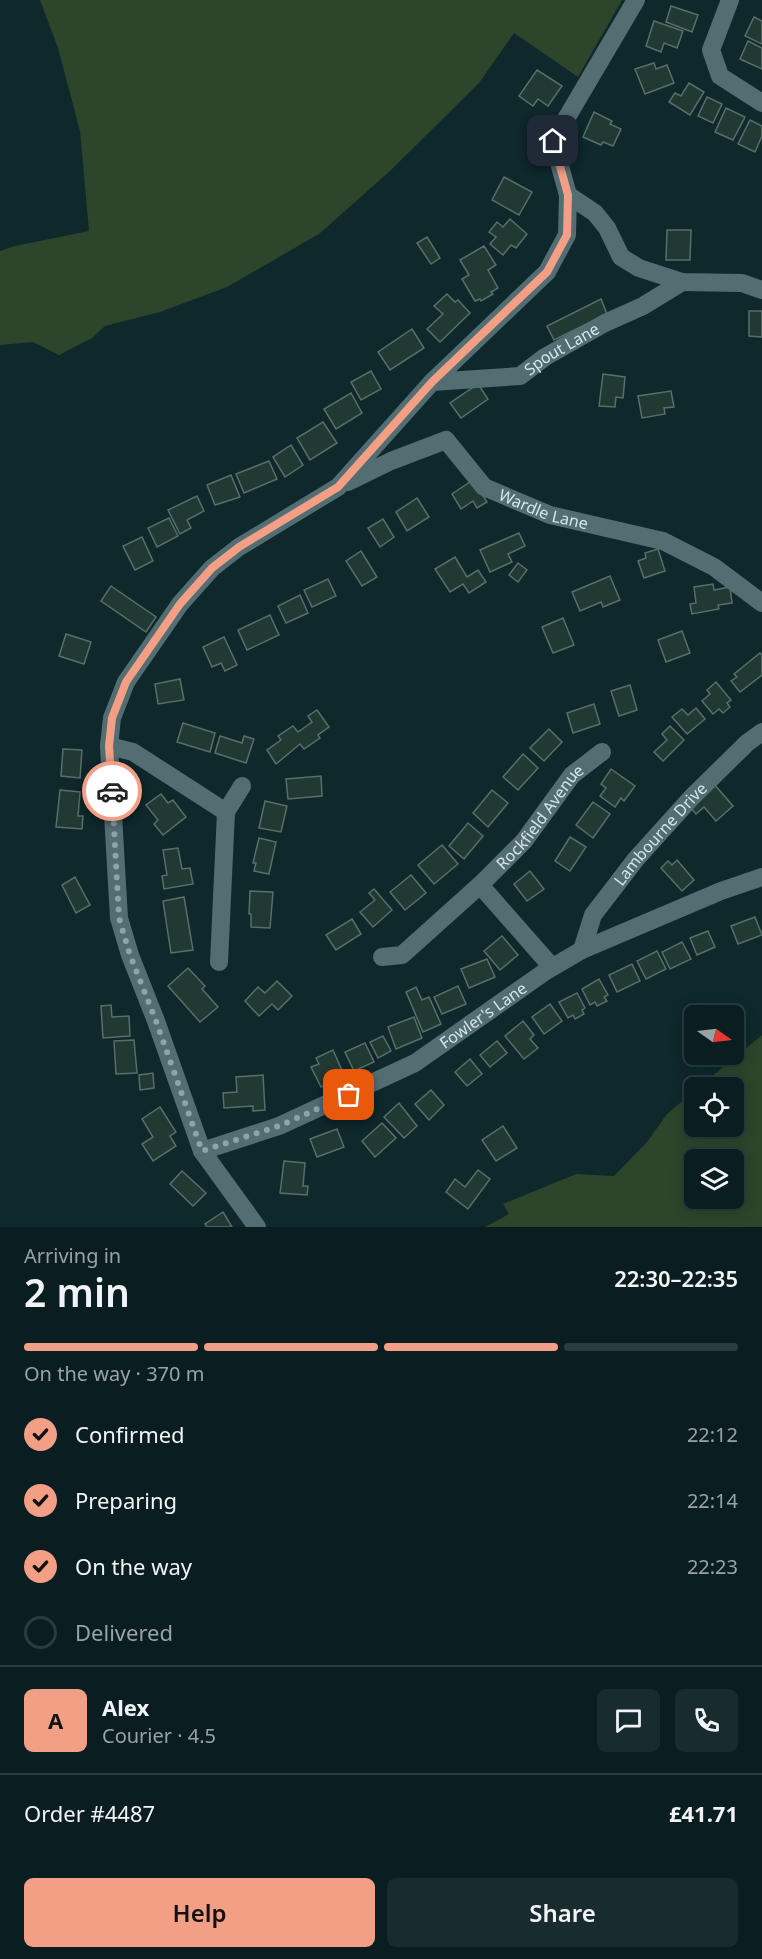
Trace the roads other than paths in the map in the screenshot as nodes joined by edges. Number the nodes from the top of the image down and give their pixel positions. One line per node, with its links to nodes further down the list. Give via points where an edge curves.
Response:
1 (636, 0): 4 (street, via 553,141)
2 (730, 0): 3 (street, via 711,50 720,76)
3 (762, 103)
4 (568, 195): 5 (street, via 595,213 621,257 639,268); 7 (street, via 567,235 547,272)
5 (682, 282): 6 (street, via 742,284); 7 (street, Spout Lane, via 544,357 520,376)
6 (762, 290)
7 (432, 382): 8 (street)
8 (338, 487): 9 (street, Wardle Lane, via 446,440 484,487 550,515 663,541 714,567); 11 (street, via 239,547 192,589 126,682 112,718)
9 (762, 603)
10 (762, 732): 17 (street, Lambourne Drive, via 692,797 636,859 592,915)
11 (109, 746): 14 (street, via 133,752); 21 (street, via 119,918)
12 (602, 752): 16 (street, Rockfield Avenue, via 572,776 524,841)
13 (242, 786): 14 (street)
14 (226, 812): 19 (street)
15 (762, 877): 17 (street, Fowler's Lane)
16 (480, 885): 18 (street, Rockfield Avenue, via 402,954); 20 (street)
17 (582, 950): 20 (street, Fowler's Lane)
18 (382, 957)
19 (219, 963)
20 (552, 968): 21 (street, Fowler's Lane, via 416,1063 279,1126)
21 (202, 1151): 22 (street)
22 (257, 1227)

